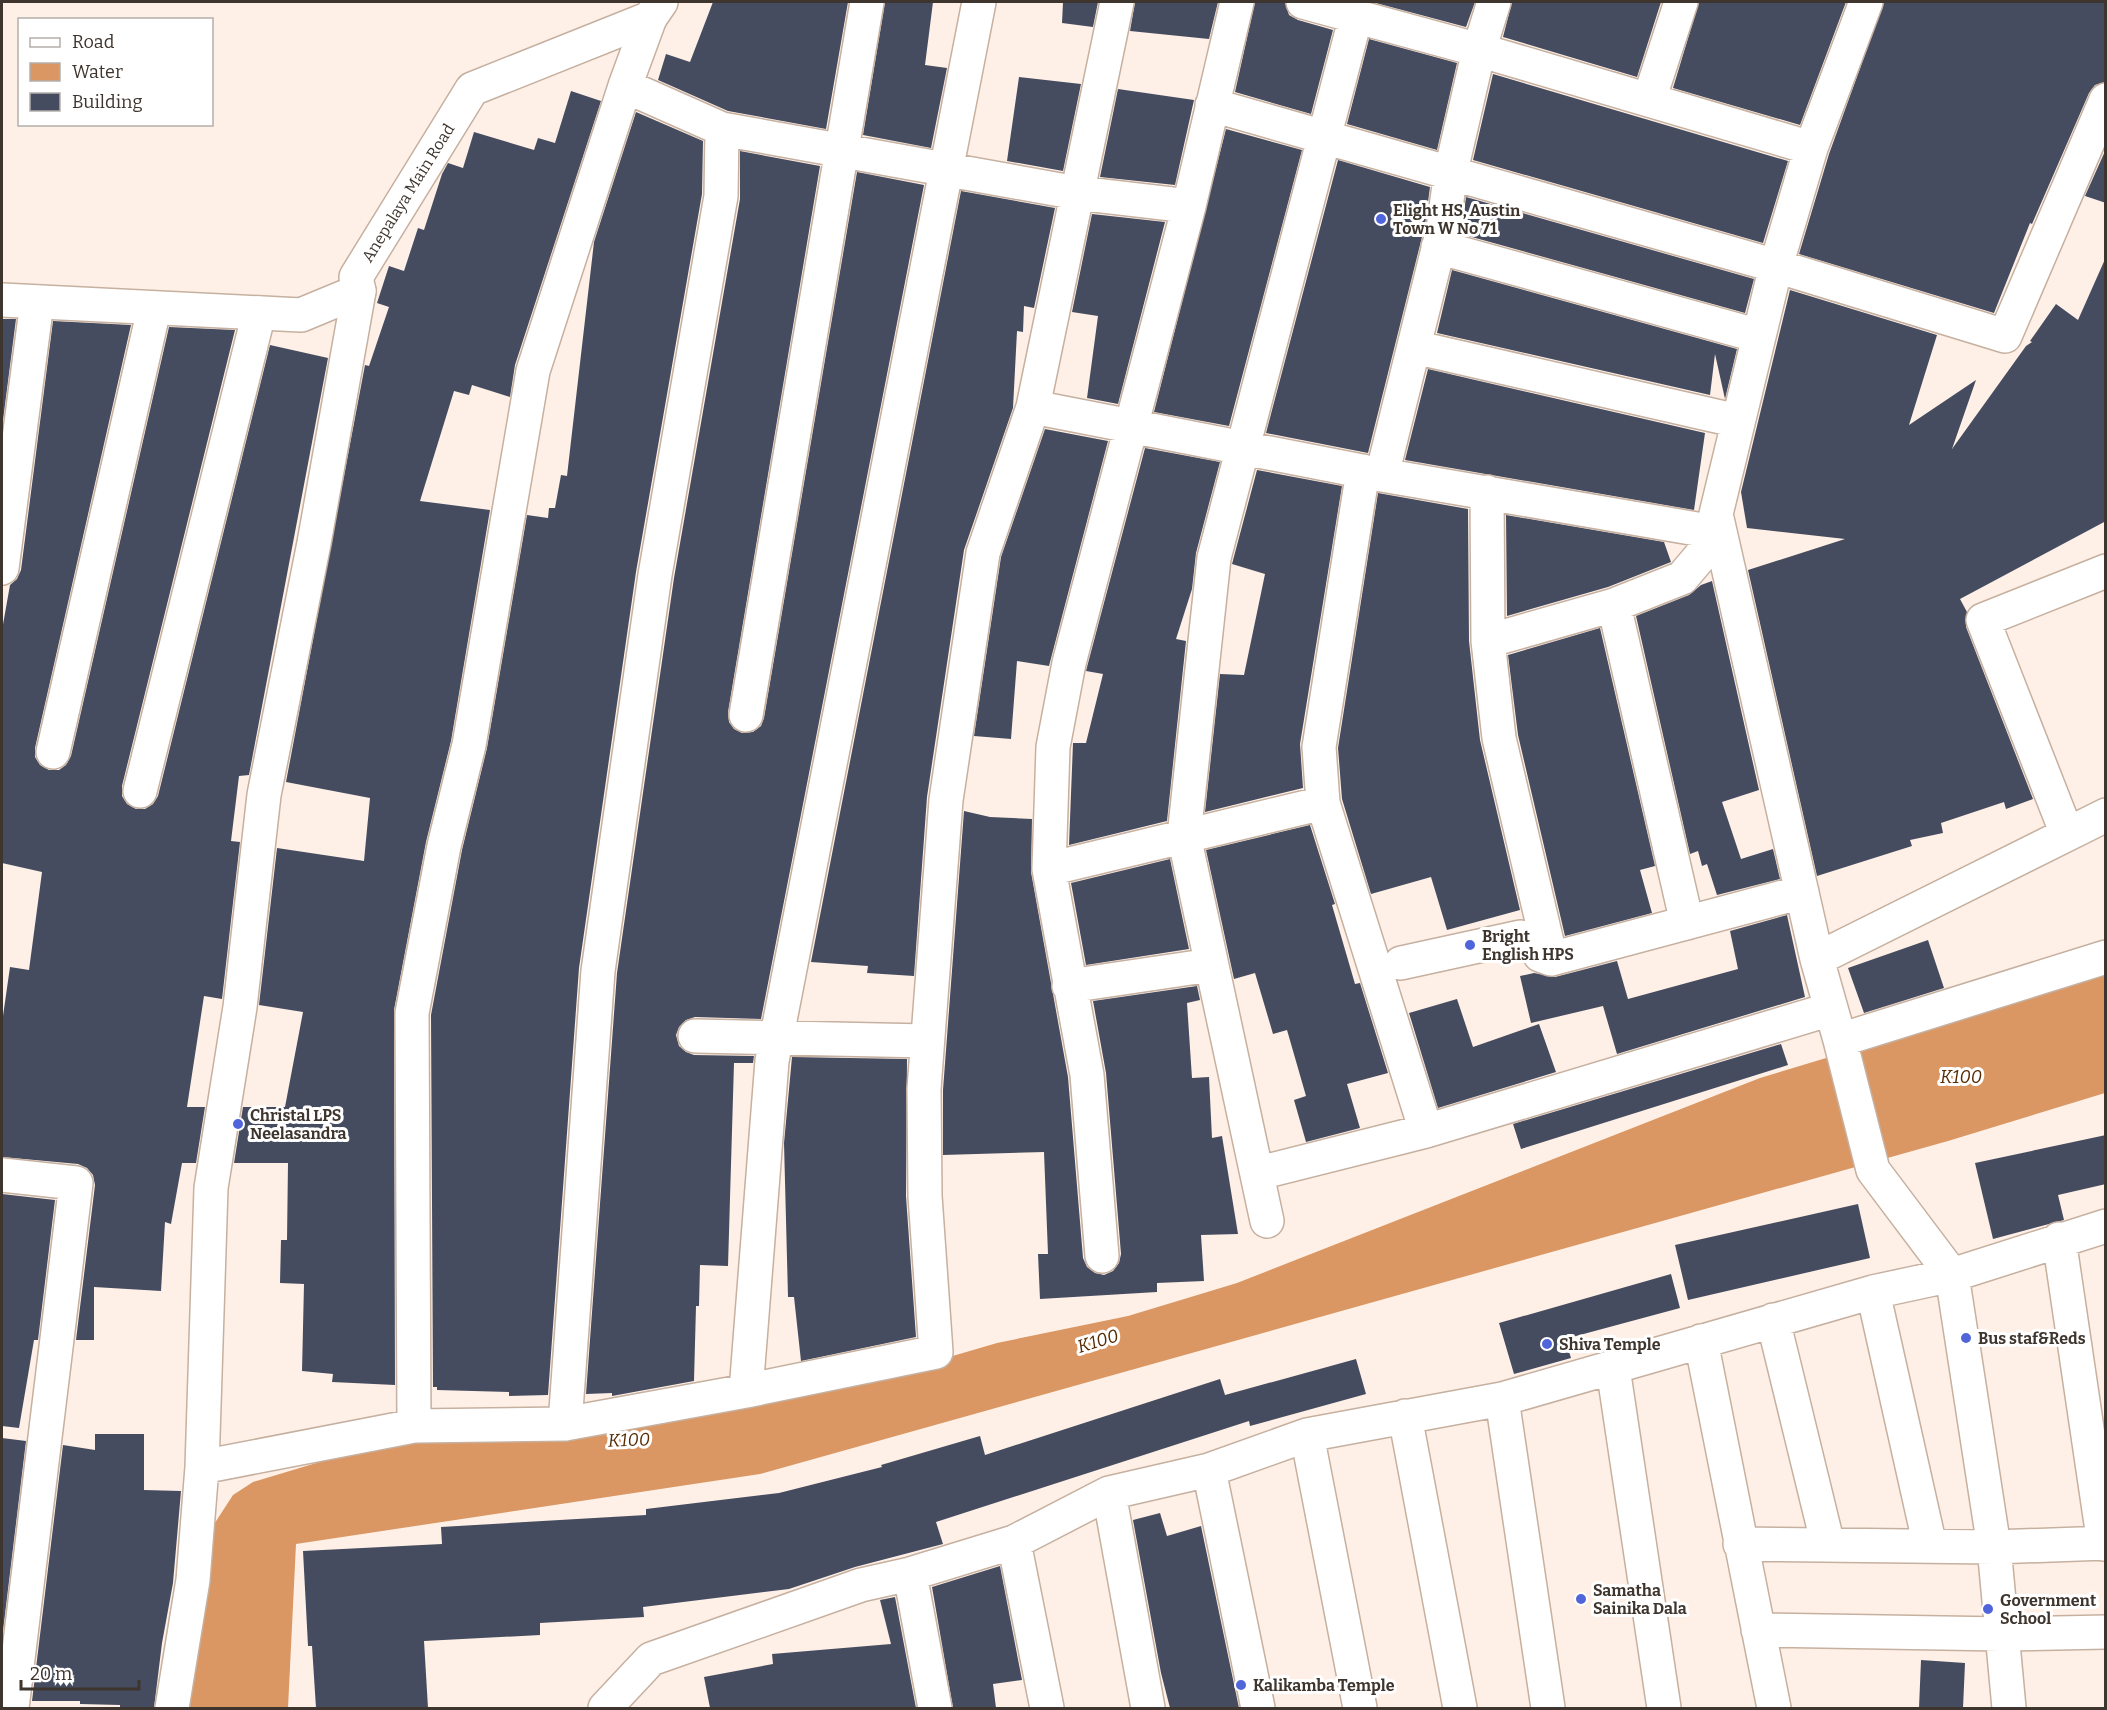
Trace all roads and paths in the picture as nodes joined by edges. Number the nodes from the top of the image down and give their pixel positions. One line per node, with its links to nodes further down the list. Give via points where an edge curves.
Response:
1 (867, 2): 19 (street)
2 (979, 2): 20 (street)
3 (1117, 2): 22 (street)
4 (1238, 2): 15 (street)
5 (1303, 2): 10 (street)
6 (1494, 2): 11 (street)
7 (1681, 2): 13 (street)
8 (1866, 2): 18 (street)
9 (656, 10): 12 (street); 26 (street, Anepalaya Main Road, via 472,90 356,276)
10 (1356, 16): 11 (street); 17 (street)
11 (1479, 50): 13 (street); 21 (street)
12 (625, 86): 16 (street); 80 (street, via 532,371 469,745 444,846 412,1013)
13 (1649, 100): 18 (street)
14 (2106, 100): 25 (street, via 2005,336)
15 (1212, 105): 17 (street); 23 (street)
16 (722, 129): 19 (street); 79 (street, via 720,195 655,575 598,971)
17 (1325, 136): 21 (street); 36 (street)
18 (1811, 148): 25 (street)
19 (843, 151): 20 (street); 44 (street)
20 (945, 169): 22 (street); 62 (street)
21 (1451, 171): 24 (street); 25 (street)
22 (1077, 193): 23 (street); 33 (street)
23 (1190, 206): 35 (street)
24 (1438, 247): 31 (street); 32 (street)
25 (1776, 266): 31 (street)
26 (359, 291): 30 (street, via 301,315); 82 (street, Anepalaya Main Road, via 264,795 240,1007 211,1188)
27 (2, 300): 28 (street)
28 (36, 302): 29 (street); 40 (street)
29 (154, 309): 30 (street); 45 (street)
30 (259, 313): 46 (street)
31 (1759, 336): 34 (street)
32 (1414, 347): 34 (street); 37 (street)
33 (1033, 407): 35 (street); 63 (street, via 983,553 946,800)
34 (1738, 421): 39 (street, via 1716,514)
35 (1130, 426): 36 (street); 51 (street, via 1069,663 1053,747)
36 (1243, 448): 37 (street); 50 (street, via 1214,558)
37 (1372, 473): 38 (street); 47 (street, via 1319,747)
38 (1486, 492): 39 (street); 43 (street)
39 (1720, 533): 42 (street, via 1682,578); 52 (street)
40 (2, 568)
41 (2106, 571): 49 (street, via 1983,620)
42 (1614, 605): 43 (street); 53 (street)
43 (1488, 641): 55 (street, via 1499,738)
44 (746, 715)
45 (53, 752)
46 (141, 791)
47 (1323, 803): 50 (street); 64 (street)
48 (2106, 815): 49 (street)
49 (2067, 834): 56 (street)
50 (1184, 836): 51 (street); 58 (street)
51 (1049, 869): 59 (street)
52 (1802, 892): 53 (street); 56 (street)
53 (1687, 922): 55 (street)
54 (2106, 957): 60 (street)
55 (1551, 959): 57 (street, via 1539,956 1535,946 1520,937)
56 (1817, 959): 60 (street)
57 (1401, 963)
58 (1211, 965): 59 (street); 65 (street)
59 (1069, 986): 70 (street, via 1087,1075)
60 (1836, 1025): 64 (street); 71 (street, via 1873,1170)
61 (695, 1036): 62 (street)
62 (777, 1037): 63 (street); 76 (street)
63 (927, 1041): 76 (street, via 925,1196 936,1352)
64 (1426, 1131): 65 (street)
65 (1258, 1173): 67 (street)
66 (2, 1175): 95 (street, via 76,1183)
67 (1267, 1221)
68 (2106, 1226): 69 (street)
69 (2060, 1239): 71 (street); 87 (street)
70 (1102, 1256)
71 (1952, 1275): 72 (street); 90 (street)
72 (1873, 1292): 73 (street); 89 (street)
73 (1773, 1320): 74 (street); 88 (street)
74 (1701, 1341): 75 (street); 86 (street)
75 (1613, 1368): 77 (street); 105 (street)
76 (746, 1391): 79 (street)
77 (1502, 1399): 78 (street); 104 (street)
78 (1405, 1416): 81 (street); 103 (street)
79 (565, 1424): 80 (street)
80 (414, 1426): 82 (street)
81 (1307, 1435): 83 (street); 102 (street)
82 (202, 1467): 96 (street, Anepalaya Main Road, via 194,1580)
83 (1209, 1470): 84 (street); 101 (street)
84 (1109, 1493): 85 (street); 100 (street)
85 (1014, 1542): 91 (street); 99 (street)
86 (1740, 1544): 88 (street); 92 (street)
87 (2105, 1544): 90 (street)
88 (1828, 1545): 89 (street)
89 (1930, 1546): 90 (street)
90 (1994, 1547): 94 (street)
91 (910, 1574): 97 (street, via 861,1585 651,1659); 98 (street)
92 (1758, 1630): 94 (street); 106 (street)
93 (2106, 1632): 94 (street)
94 (2002, 1634): 107 (street)
95 (12, 1708)
96 (172, 1708)
97 (605, 1708)
98 (935, 1708)
99 (1047, 1708)
100 (1148, 1708)
101 (1258, 1708)
102 (1360, 1708)
103 (1460, 1708)
104 (1548, 1708)
105 (1664, 1708)
106 (1774, 1708)
107 (2009, 1708)

